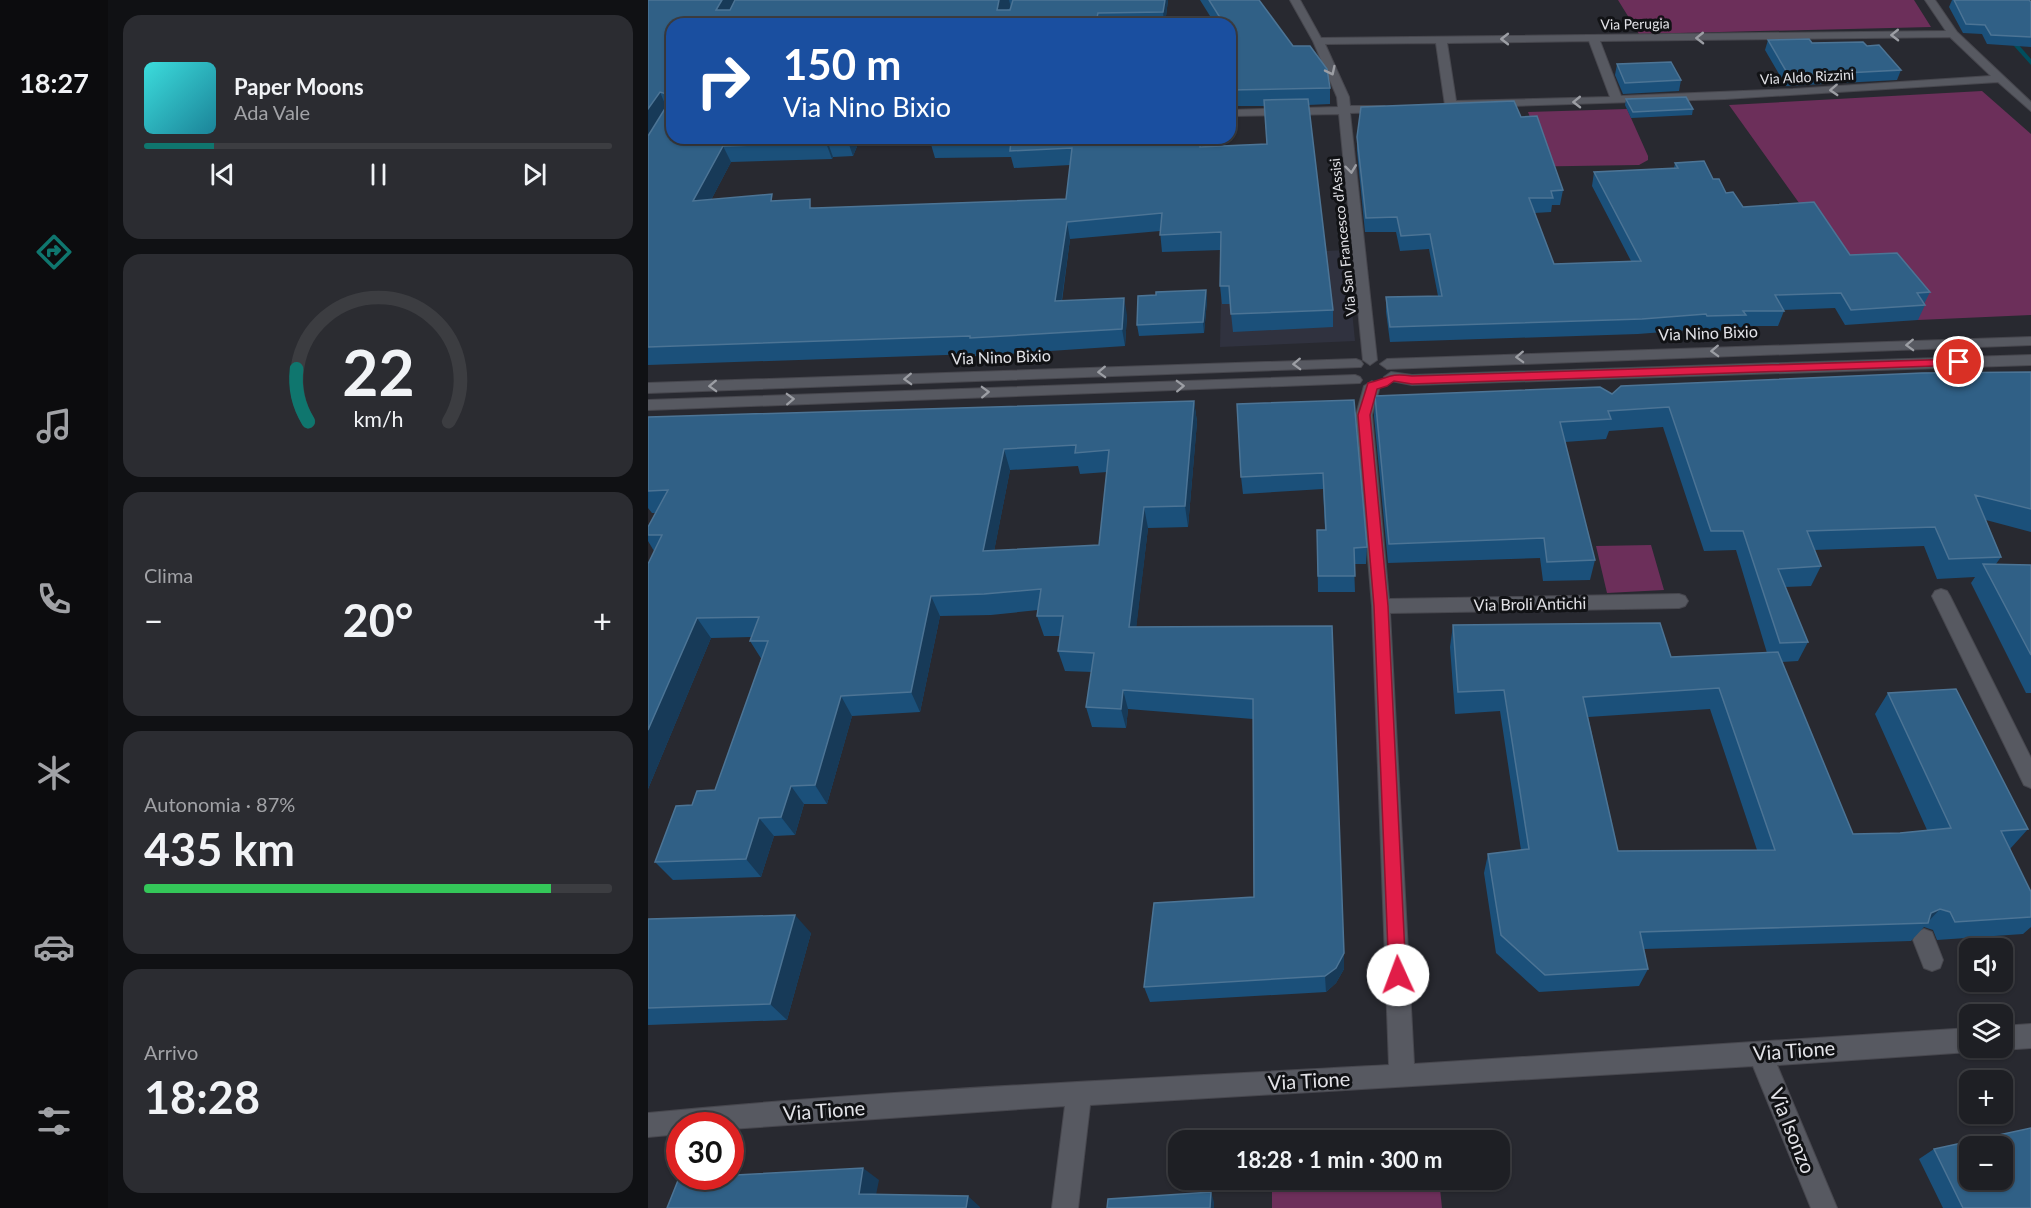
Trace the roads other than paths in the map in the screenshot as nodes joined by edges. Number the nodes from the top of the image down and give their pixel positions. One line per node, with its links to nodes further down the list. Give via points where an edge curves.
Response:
1 (1295, 0): 6 (street, Via San Francesco d'Assisi)
2 (1929, 0): 3 (street)
3 (1953, 34): 4 (street, Via Perugia, one-way to 4); 7 (street)
4 (1594, 40): 5 (street, Via Perugia, one-way to 5); 8 (street)
5 (1442, 43): 6 (street, Via Perugia); 9 (street)
6 (1319, 45): 13 (street, Via San Francesco d'Assisi, one-way to 13)
7 (1998, 79): 8 (street, Via Aldo Rizzini, one-way to 8); 12 (street)
8 (1617, 100): 9 (street, Via Aldo Rizzini, one-way to 9)
9 (1451, 105): 10 (street, Via Aldo Rizzini)
10 (1435, 106)
11 (1392, 108): 13 (street)
12 (2031, 108)
13 (1345, 111): 14 (street); 19 (street, Via San Francesco d'Assisi, one-way to 19)
14 (1236, 113)
15 (2031, 341): 17 (street, Via Nino Bixio, one-way to 17, via 1431,360)
16 (2031, 360): 18 (street)
17 (1389, 370): 18 (street, via 1412,380); 19 (street); 19 (street, via 1383,384)
18 (1595, 372): 21 (street)
19 (1363, 373): 20 (street, Via Nino Bixio, one-way to 20, via 1338,363); 22 (street, one-way to 19); 25 (street)
20 (648, 388)
21 (1602, 395)
22 (648, 405)
23 (1941, 596): 26 (street)
24 (1679, 601): 25 (street, Via Broli Antichi)
25 (1381, 606): 31 (street)
26 (2031, 778)
27 (2031, 1036): 28 (street)
28 (2013, 1037)
29 (1959, 1041): 30 (street, Via Tione)
30 (1760, 1053): 31 (street, Via Tione); 35 (street, Via Isonzo)
31 (1402, 1075): 32 (street, Via Tione)
32 (1079, 1092): 33 (street, Via Tione); 34 (street)
33 (648, 1125)
34 (1065, 1208)
35 (1824, 1208)

